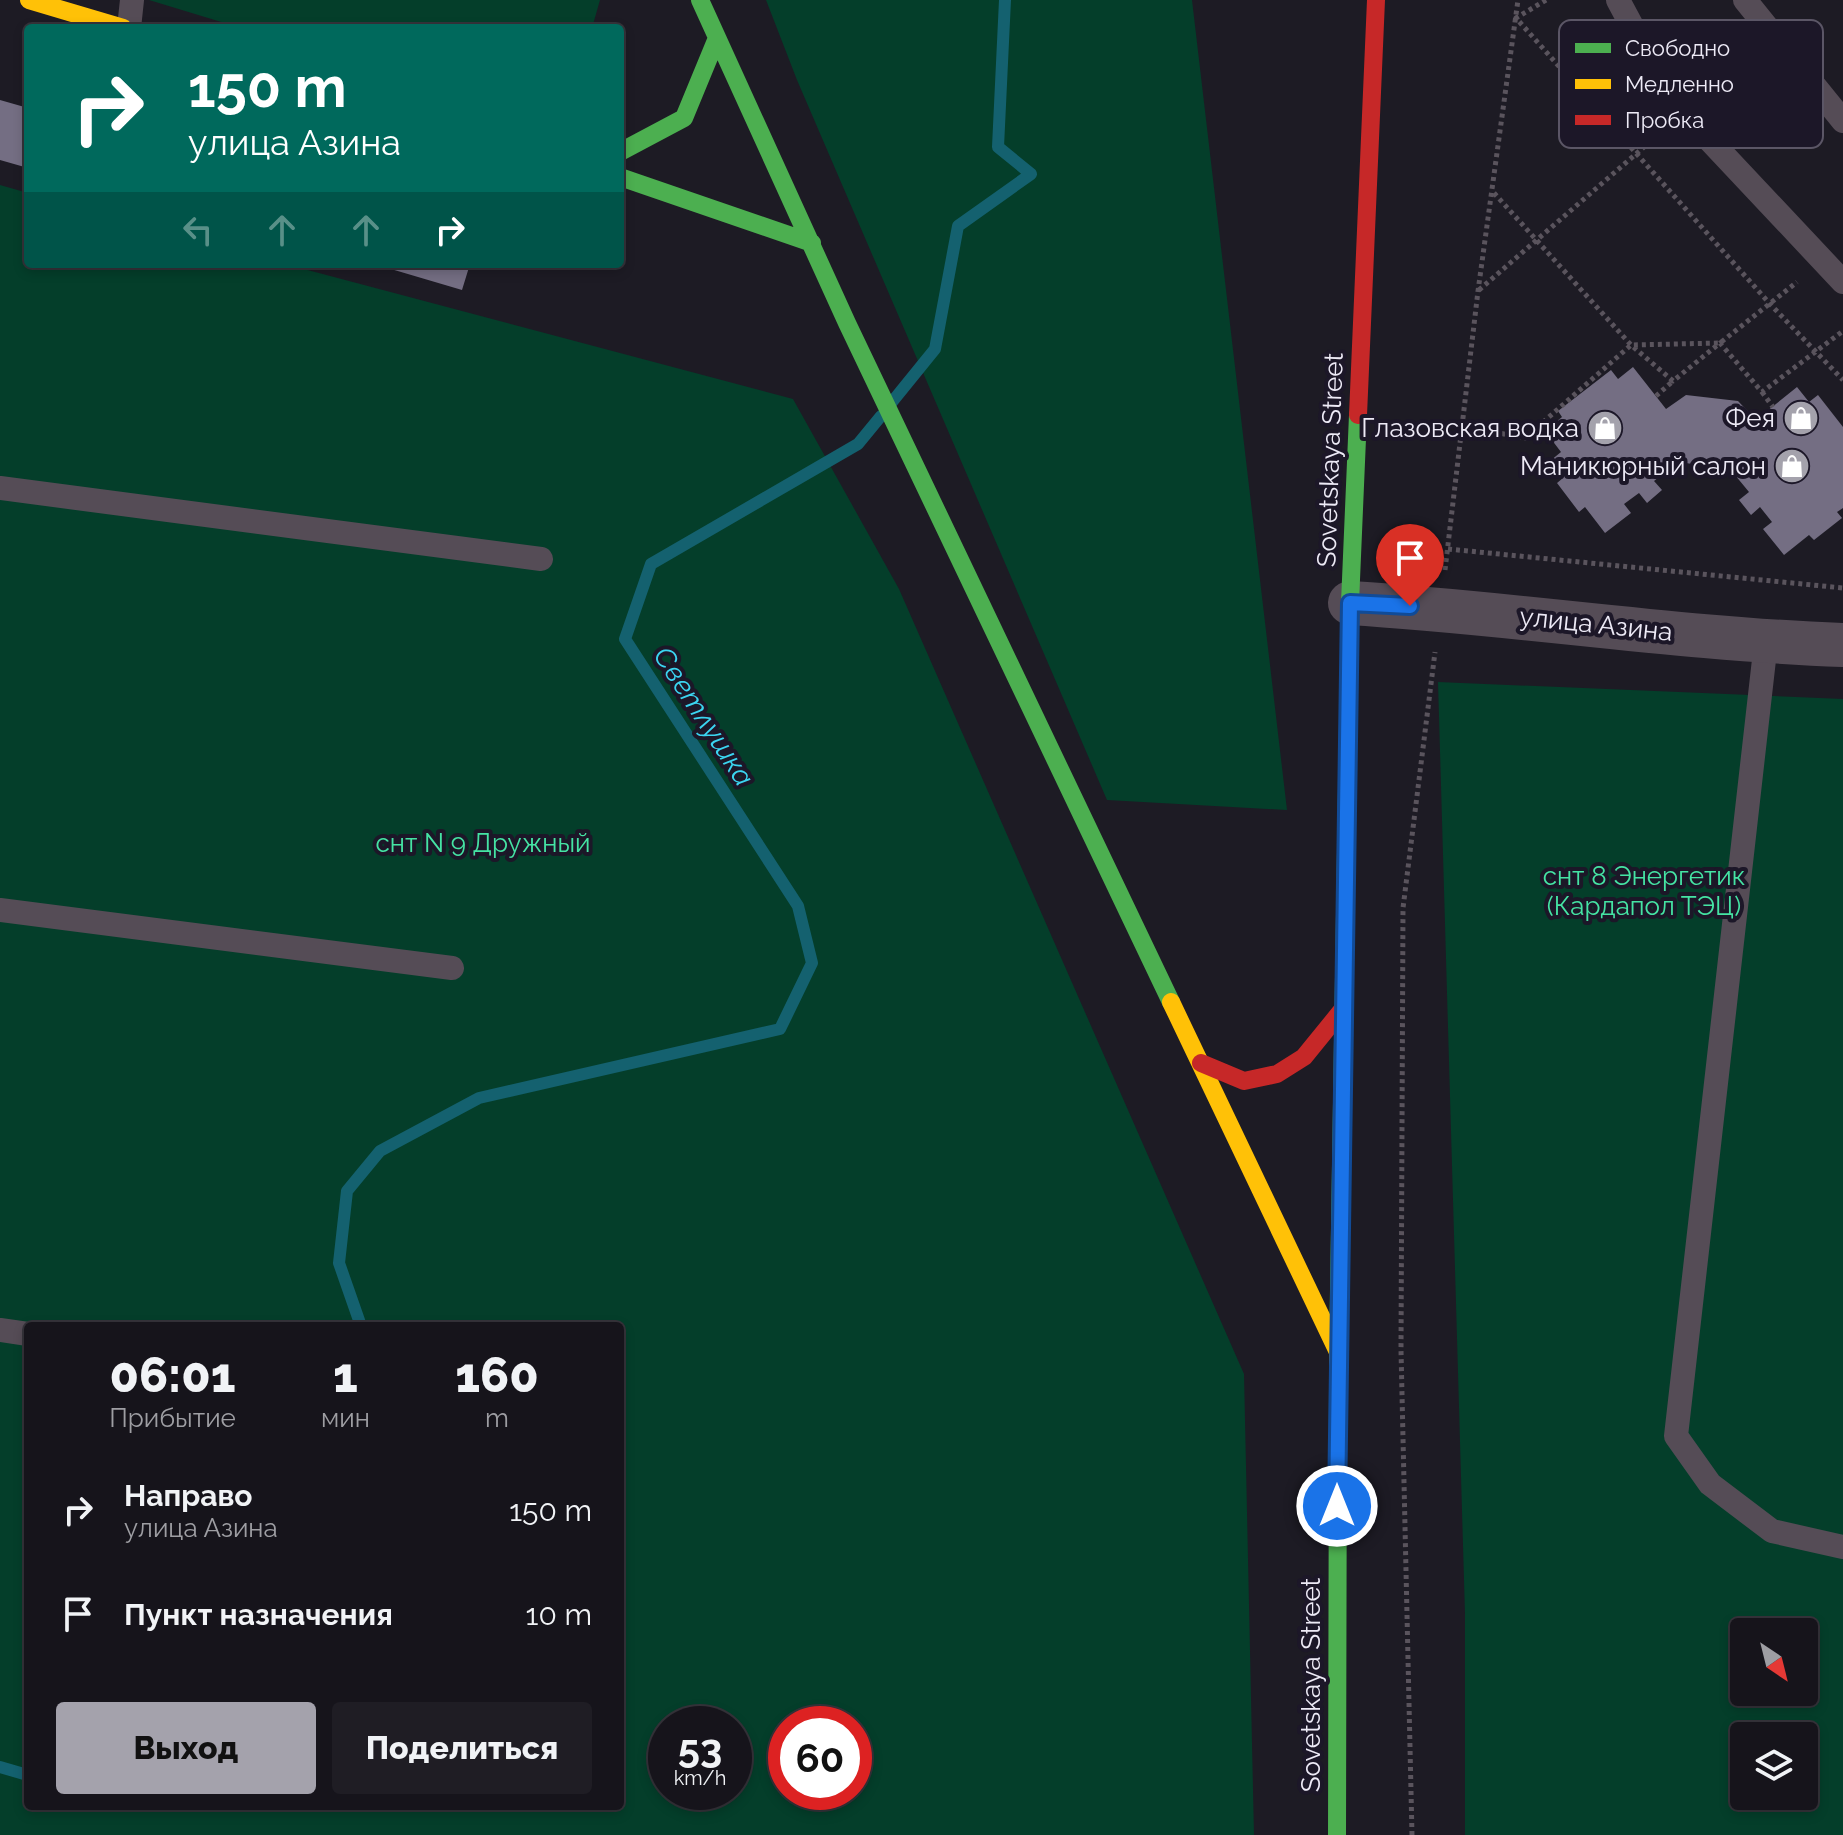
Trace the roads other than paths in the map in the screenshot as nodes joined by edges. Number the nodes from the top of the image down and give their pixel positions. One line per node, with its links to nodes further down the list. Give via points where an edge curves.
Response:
1 (29, 0): 9 (main road)
2 (132, 0): 10 (lane)
3 (700, 0): 11 (main road)
4 (1376, 0): 21 (main road, Sovetskaya Street)
5 (1618, 0): 7 (lane)
6 (1745, 0): 8 (lane)
7 (1629, 20)
8 (1761, 20)
9 (112, 24)
10 (127, 24)
11 (717, 38): 15 (main road, via 684,118); 17 (main road)
12 (1823, 96): 13 (lane)
13 (1843, 121)
14 (1716, 148): 18 (lane)
15 (624, 150)
16 (624, 178): 17 (main road)
17 (812, 243): 27 (main road)
18 (1843, 282)
19 (0, 488): 20 (lane)
20 (541, 559)
21 (1350, 603): 22 (street, улица Азина); 26 (main road, Sovetskaya Street)
22 (1766, 642): 23 (street, улица Азина); 31 (lane, via 1676,1436 1710,1484 1772,1531)
23 (1843, 645)
24 (0, 910): 25 (lane)
25 (452, 968)
26 (1343, 1009): 27 (main road, via 1304,1057 1277,1074 1244,1081); 30 (main road, Sovetskaya Street)
27 (1201, 1063): 30 (main road)
28 (0, 1330): 29 (lane)
29 (24, 1333)
30 (1338, 1352): 32 (main road, Sovetskaya Street)
31 (1843, 1547)
32 (1337, 1835)

